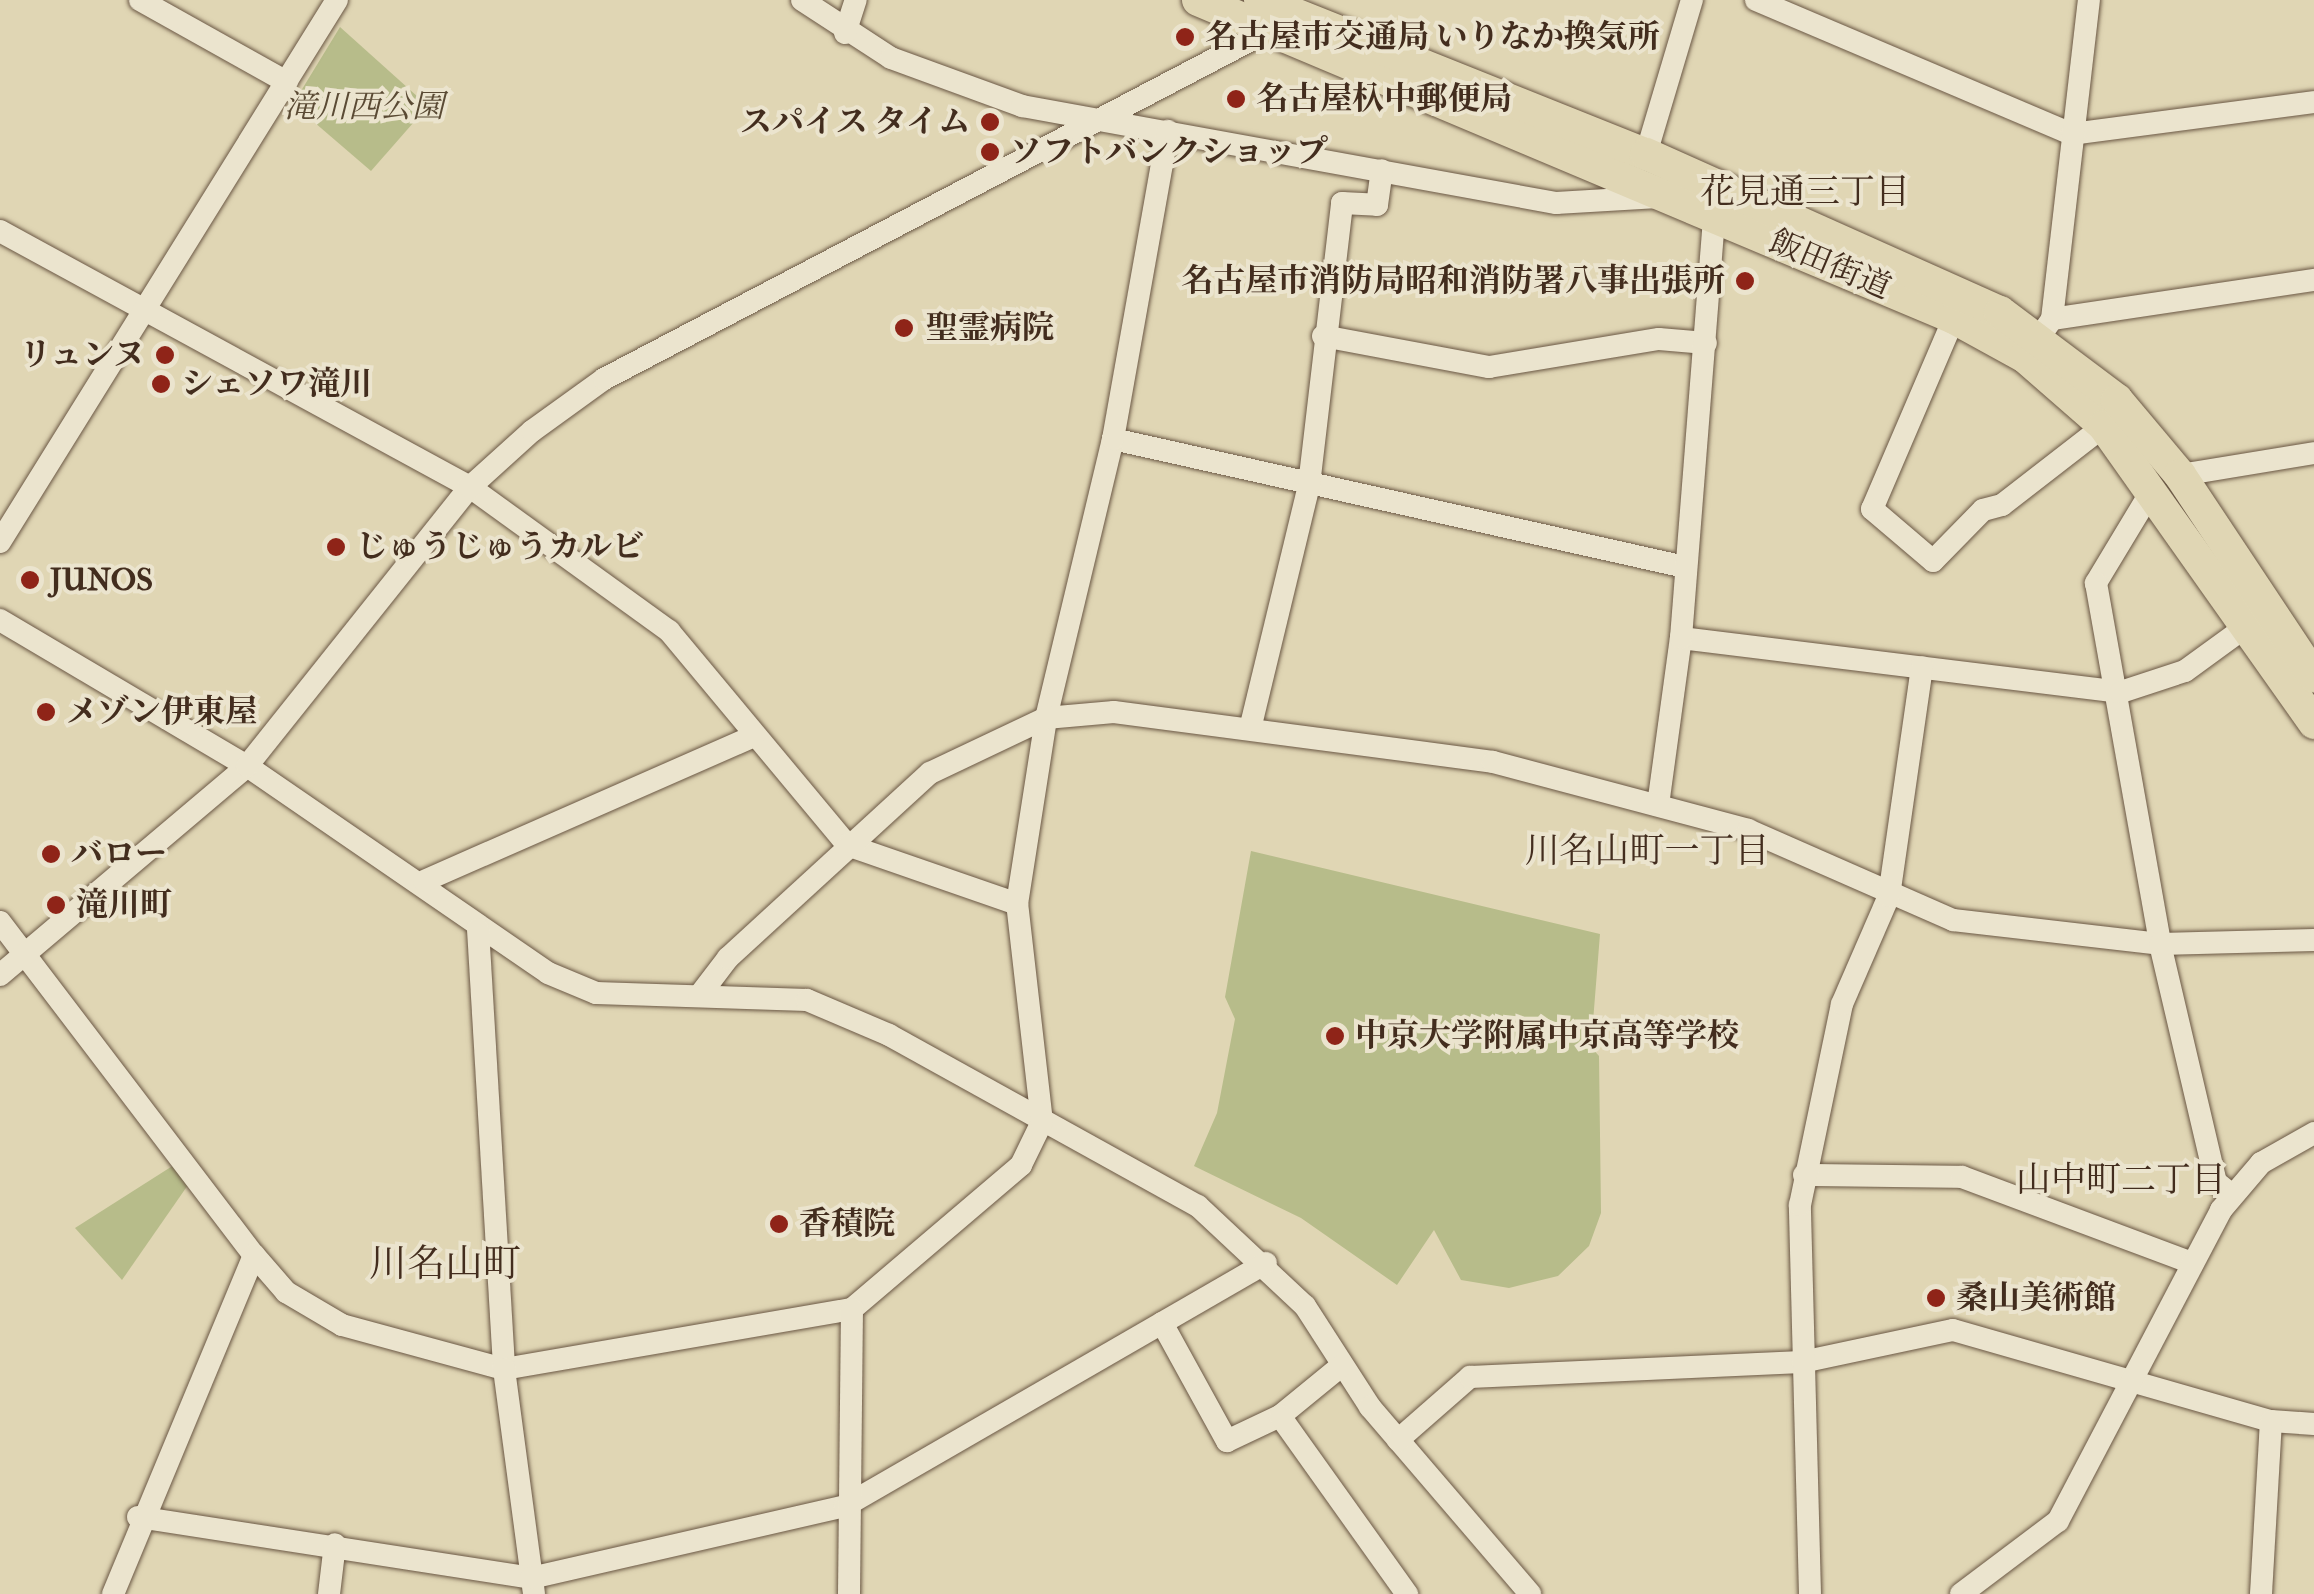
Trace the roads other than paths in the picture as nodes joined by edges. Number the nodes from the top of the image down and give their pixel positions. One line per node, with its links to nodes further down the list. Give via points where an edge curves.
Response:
1 (140, 0): 11 (street)
2 (337, 0): 11 (street)
3 (802, 0): 10 (street)
4 (856, 0): 10 (street)
5 (1198, 0): 9 (highway, 飯田街道)
6 (1692, 0): 16 (street)
7 (1756, 0): 15 (street)
8 (2089, 0): 15 (street)
9 (1283, 12): 13 (street); 16 (highway, 飯田街道); 17 (highway, 飯田街道)
10 (845, 33): 13 (street, via 938,80)
11 (287, 82): 24 (street)
12 (2314, 102): 15 (street)
13 (1111, 120): 14 (street); 34 (street, via 604,379)
14 (1168, 130): 18 (street); 30 (street)
15 (2072, 134): 27 (street)
16 (1646, 154): 27 (highway, 飯田街道, via 2000,312)
17 (1587, 163): 19 (highway, 飯田街道); 20 (street, via 1576,190)
18 (1382, 170): 20 (street); 26 (street, via 1377,205 1342,203)
19 (1665, 196): 20 (street); 21 (highway, 飯田街道)
20 (1556, 203)
21 (1714, 216): 25 (highway, 飯田街道); 28 (street)
22 (0, 231): 24 (street)
23 (2314, 280): 27 (street)
24 (146, 309): 34 (street); 35 (street)
25 (1954, 318): 27 (highway, 飯田街道); 29 (street, via 1872,510 1933,561 1983,510 2002,505)
26 (1323, 336): 28 (street, via 1488,367 1659,339); 33 (street)
27 (2038, 339): 29 (highway, 飯田街道); 32 (highway, 飯田街道, via 2116,400)
28 (1706, 343): 36 (street)
29 (2104, 426): 32 (highway, 飯田街道)
30 (1113, 439): 33 (street); 43 (street)
31 (2314, 453): 32 (street)
32 (2166, 483): 38 (highway, 飯田街道); 41 (highway, 飯田街道); 42 (street, via 2096,582)
33 (1309, 485): 36 (street); 45 (street)
34 (470, 487): 46 (street, via 669,631); 47 (street)
35 (0, 542)
36 (1685, 567): 39 (street)
37 (0, 620): 47 (street)
38 (2248, 625): 42 (street, via 2185,670); 44 (highway, 飯田街道)
39 (1681, 638): 40 (street); 48 (street)
40 (1922, 667): 42 (street); 51 (street)
41 (2314, 676)
42 (2121, 692): 56 (street)
43 (1046, 718): 45 (street, via 1114,712); 49 (street, via 930,773); 52 (street)
44 (2314, 723)
45 (1251, 725): 48 (street, via 1493,762)
46 (754, 736): 49 (street); 50 (street)
47 (247, 766): 50 (street); 57 (street)
48 (1658, 806): 51 (street, via 1748,830)
49 (847, 846): 52 (street); 59 (street)
50 (424, 880): 54 (street)
51 (1889, 896): 56 (street, via 1953,920); 62 (street, via 1842,1004)
52 (1017, 904): 60 (street)
53 (0, 922): 57 (street)
54 (478, 928): 59 (street, via 596,993); 71 (street)
55 (2314, 940): 56 (street)
56 (2160, 944): 63 (street, via 2216,1182)
57 (26, 954): 58 (street); 64 (street)
58 (0, 976)
59 (698, 996): 60 (street, via 806,1000)
60 (1042, 1122): 65 (street, via 1198,1206); 67 (street, via 1021,1166)
61 (2314, 1133): 63 (street, via 2277,1151)
62 (1804, 1176): 66 (street, via 1962,1177); 69 (street)
63 (2231, 1194): 66 (street)
64 (254, 1256): 71 (street, via 286,1292 342,1325); 78 (street)
65 (1266, 1263): 68 (street); 70 (street)
66 (2192, 1263): 72 (street)
67 (852, 1309): 71 (street); 77 (street)
68 (1162, 1323): 73 (street, via 1227,1441); 77 (street)
69 (1802, 1362): 72 (street, via 1953,1330); 76 (street, via 1470,1376); 86 (street)
70 (1341, 1366): 73 (street); 76 (street)
71 (504, 1369): 80 (street)
72 (2135, 1382): 74 (street); 87 (street, via 2058,1520)
73 (1280, 1416): 84 (street)
74 (2272, 1420): 75 (street); 88 (street)
75 (2314, 1424)
76 (1398, 1440): 85 (street)
77 (845, 1506): 80 (street); 83 (street)
78 (138, 1517): 79 (street); 81 (street)
79 (335, 1544): 80 (street); 82 (street)
80 (532, 1586)
81 (113, 1594)
82 (329, 1594)
83 (849, 1594)
84 (1408, 1594)
85 (1530, 1594)
86 (1810, 1594)
87 (1961, 1594)
88 (2261, 1594)

